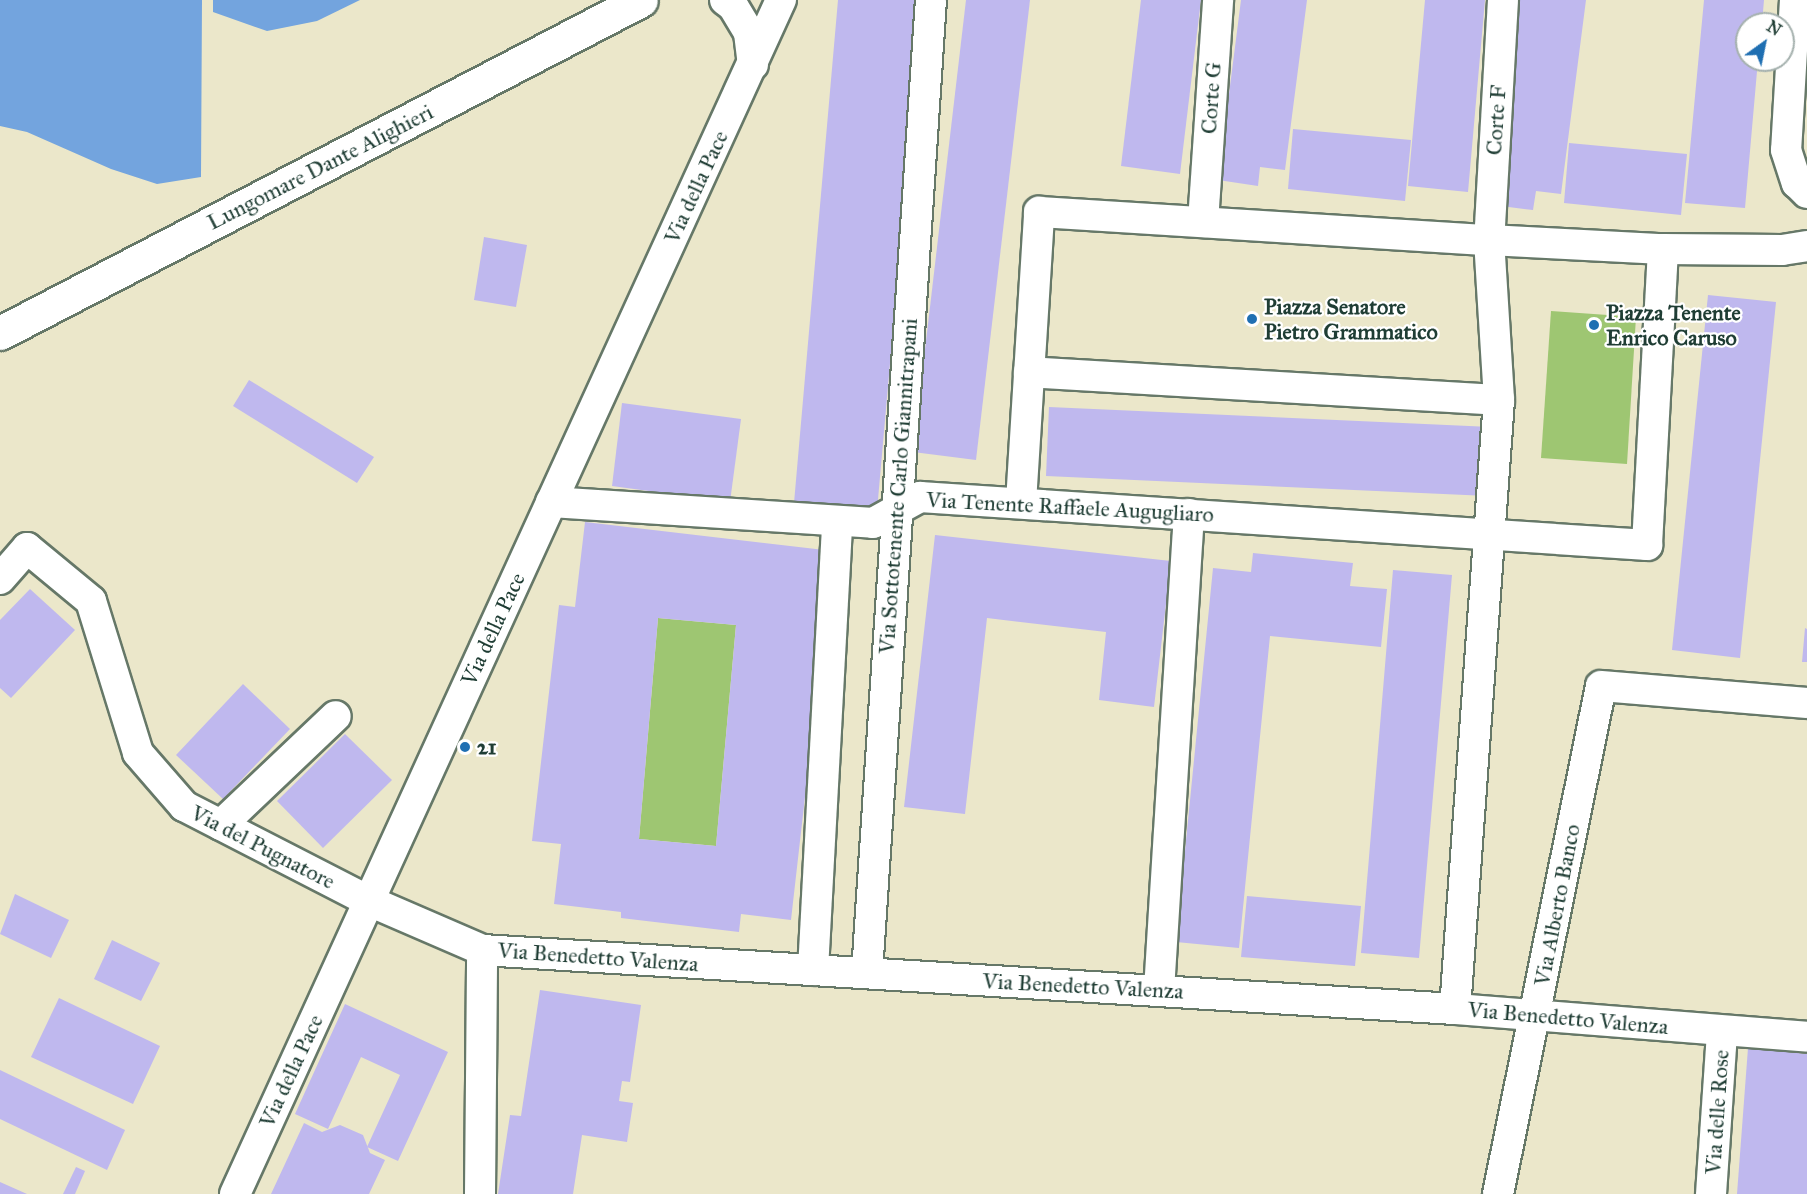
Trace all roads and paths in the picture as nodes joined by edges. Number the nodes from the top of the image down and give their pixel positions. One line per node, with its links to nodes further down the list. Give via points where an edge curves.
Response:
1 (641, 0): 14 (main road, Lungomare Dante Alighieri)
2 (725, 0): 8 (street, via 749,33)
3 (781, 0): 8 (street, Via della Pace)
4 (931, 0): 19 (street, Via Sottotenente Carlo Giannitrapani)
5 (1218, 0): 10 (street, Corte G)
6 (1503, 0): 11 (street, Corte F)
7 (1795, 0): 9 (street, via 1786,150 1797,183)
8 (753, 65): 17 (street, Via della Pace)
9 (1807, 194)
10 (1204, 209): 11 (street); 15 (street, via 1038,212)
11 (1489, 240): 13 (street); 16 (street, Corte F)
12 (1807, 246): 13 (street, via 1782,250)
13 (1663, 249): 22 (street, Via Tenente Raffaele Augugliaro, via 1647,545)
14 (0, 333)
15 (1029, 372): 16 (street); 18 (street)
16 (1499, 400): 22 (street, Corte F)
17 (551, 502): 21 (street, Via Tenente Raffaele Augugliaro); 27 (street, Via della Pace)
18 (1022, 502): 19 (street, Via Tenente Raffaele Augugliaro, via 920,496); 20 (street, Via Tenente Raffaele Augugliaro)
19 (896, 510): 21 (street, Via Tenente Raffaele Augugliaro, via 873,523); 30 (street, Via Sottotenente Carlo Giannitrapani)
20 (1189, 514): 22 (street, Via Tenente Raffaele Augugliaro); 31 (street)
21 (837, 522): 29 (street)
22 (1488, 533): 32 (street, Corte F)
23 (0, 579): 26 (street, Via del Pugnatore, via 27,548 91,601 138,753 184,806)
24 (1807, 703): 33 (street, Via Alberto Banco, via 1601,686)
25 (336, 716): 26 (street)
26 (221, 825): 27 (street, Via del Pugnatore)
27 (369, 901): 28 (street, Via Benedetto Valenza); 36 (street, Via della Pace)
28 (482, 950): 29 (street, Via Benedetto Valenza); 37 (street)
29 (813, 970): 30 (street, Via Benedetto Valenza)
30 (867, 973): 31 (street, Via Benedetto Valenza)
31 (1159, 990): 32 (street, Via Benedetto Valenza)
32 (1455, 1009): 33 (street, Via Benedetto Valenza)
33 (1534, 1018): 34 (street, Via Benedetto Valenza); 38 (street, Via Alberto Banco)
34 (1722, 1031): 35 (street, Via Benedetto Valenza); 39 (street, Via delle Rose)
35 (1807, 1037)
36 (235, 1194)
37 (480, 1194)
38 (1498, 1194)
39 (1710, 1194)

